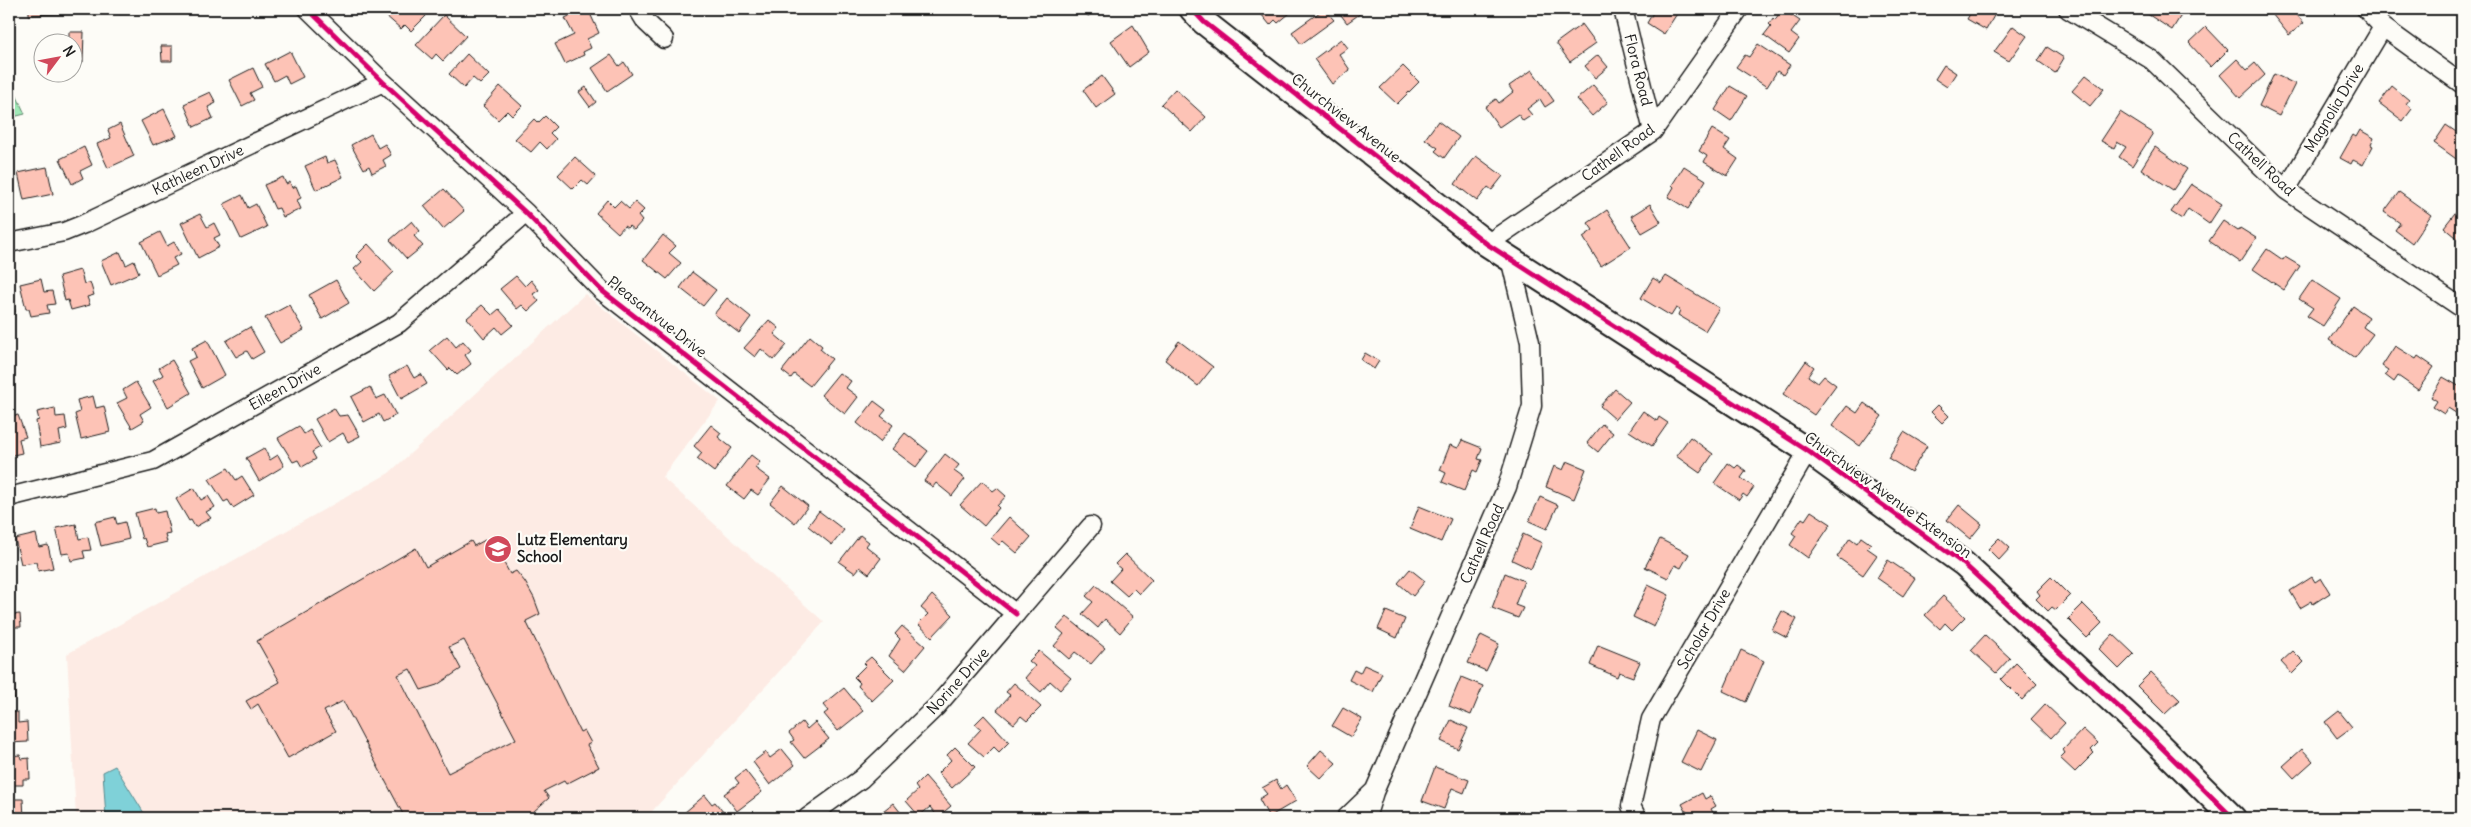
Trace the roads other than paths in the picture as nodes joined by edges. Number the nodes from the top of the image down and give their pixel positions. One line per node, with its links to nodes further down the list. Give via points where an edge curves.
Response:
1 (308, 9): 10 (street, Pleasantvue Drive)
2 (638, 9): 9 (street)
3 (1192, 9): 16 (street, Churchview Avenue, via 1204,22)
4 (1623, 9): 12 (street, Flora Road)
5 (1739, 9): 12 (street, Cathell Road)
6 (2068, 9): 13 (street, Cathell Road, via 2152,60)
7 (2366, 9): 8 (street)
8 (2383, 27): 11 (street); 13 (street, Magnolia Drive)
9 (664, 40)
10 (383, 82): 14 (street, Pleasantvue Drive); 15 (street, Kathleen Drive, via 84,224 64,232)
11 (2462, 84)
12 (1653, 131): 16 (street, Cathell Road)
13 (2286, 190): 18 (street, Cathell Road)
14 (526, 213): 20 (street, Eileen Drive, via 399,323 153,461); 22 (street, Pleasantvue Drive, via 601,290)
15 (9, 243)
16 (1487, 244): 17 (street, Churchview Avenue Extension)
17 (1510, 258): 19 (street, Churchview Avenue Extension); 23 (street, Cathell Road, via 1530,342 1532,406 1507,488)
18 (2462, 308)
19 (1808, 451): 27 (street, Scholar Drive, via 1651,719 1631,806); 28 (street, Churchview Avenue Extension, via 1964,564 2148,734)
20 (9, 497)
21 (1091, 526): 22 (street, Norine Drive)
22 (1016, 614): 24 (street, Norine Drive, via 936,707 861,778)
23 (1374, 792): 25 (street); 26 (street, Cathell Road)
24 (807, 818)
25 (1346, 818)
26 (1366, 818)
27 (1638, 818)
28 (2233, 818)

